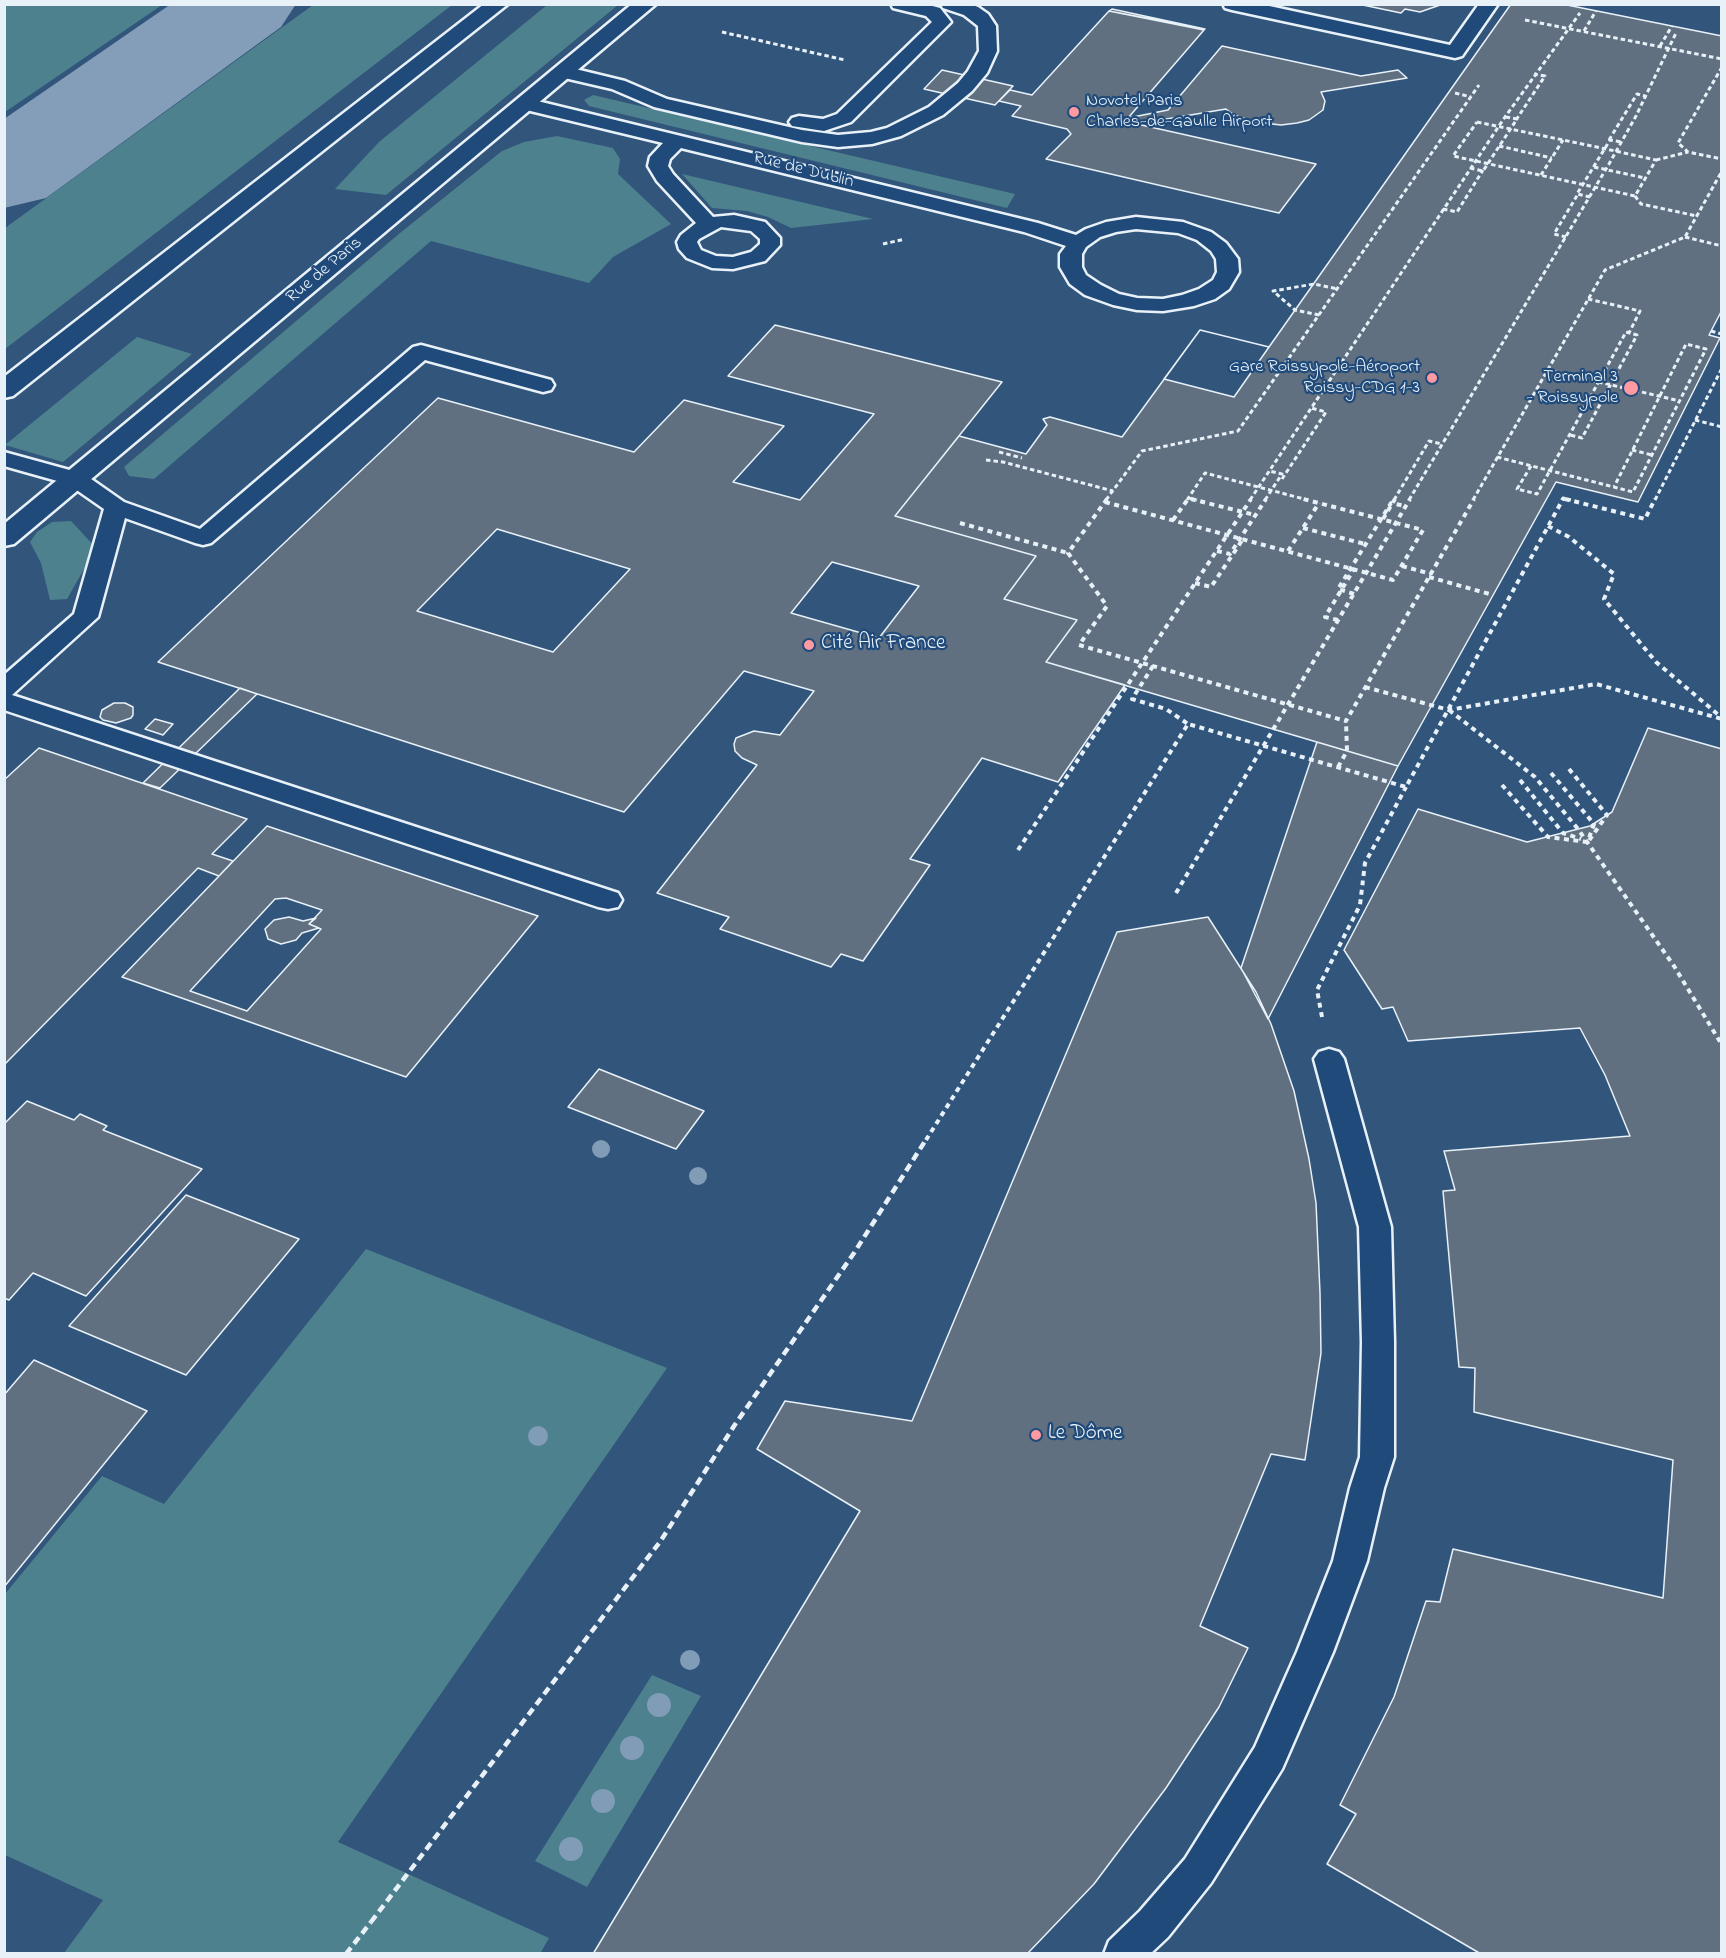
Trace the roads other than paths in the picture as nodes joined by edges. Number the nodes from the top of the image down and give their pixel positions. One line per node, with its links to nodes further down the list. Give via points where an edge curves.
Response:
1 (498, 4): 14 (street)
2 (646, 4): 7 (street, Rue de Paris)
3 (900, 4): 8 (lane, via 933,12 942,22 844,118 834,123 813,125 674,93)
4 (950, 4): 8 (lane, via 971,11 987,26 988,51 977,73 936,111 872,138 838,141 802,136 661,103)
5 (1232, 4): 6 (lane, via 1455,52)
6 (1489, 4)
7 (563, 72): 8 (lane); 9 (street, Rue de Paris)
8 (618, 86)
9 (525, 104): 10 (lane, Rue de Dublin); 16 (street, Rue de Paris)
10 (677, 141): 11 (lane, via 660,157 658,166); 12 (lane, Rue de Dublin, via 1031,227)
11 (708, 224)
12 (1079, 243): 12 (lane, via 1071,254 1071,267 1078,279 1093,291 1137,304 1186,301 1207,294 1221,284 1228,272 1227,259 1219,247 1183,228 1136,223 1113,226)
13 (543, 385): 17 (lane, via 421,352 203,538)
14 (4, 390)
15 (4, 459): 16 (lane)
16 (76, 479): 17 (lane); 18 (street, Rue de Paris)
17 (116, 507): 19 (lane, via 86,617)
18 (4, 538)
19 (4, 689)
20 (4, 701): 21 (lane)
21 (608, 900)
22 (1329, 1059): 23 (lane, via 1375,1227 1377,1457 1350,1561 1269,1758 1198,1871 1154,1924)
23 (1123, 1953)

